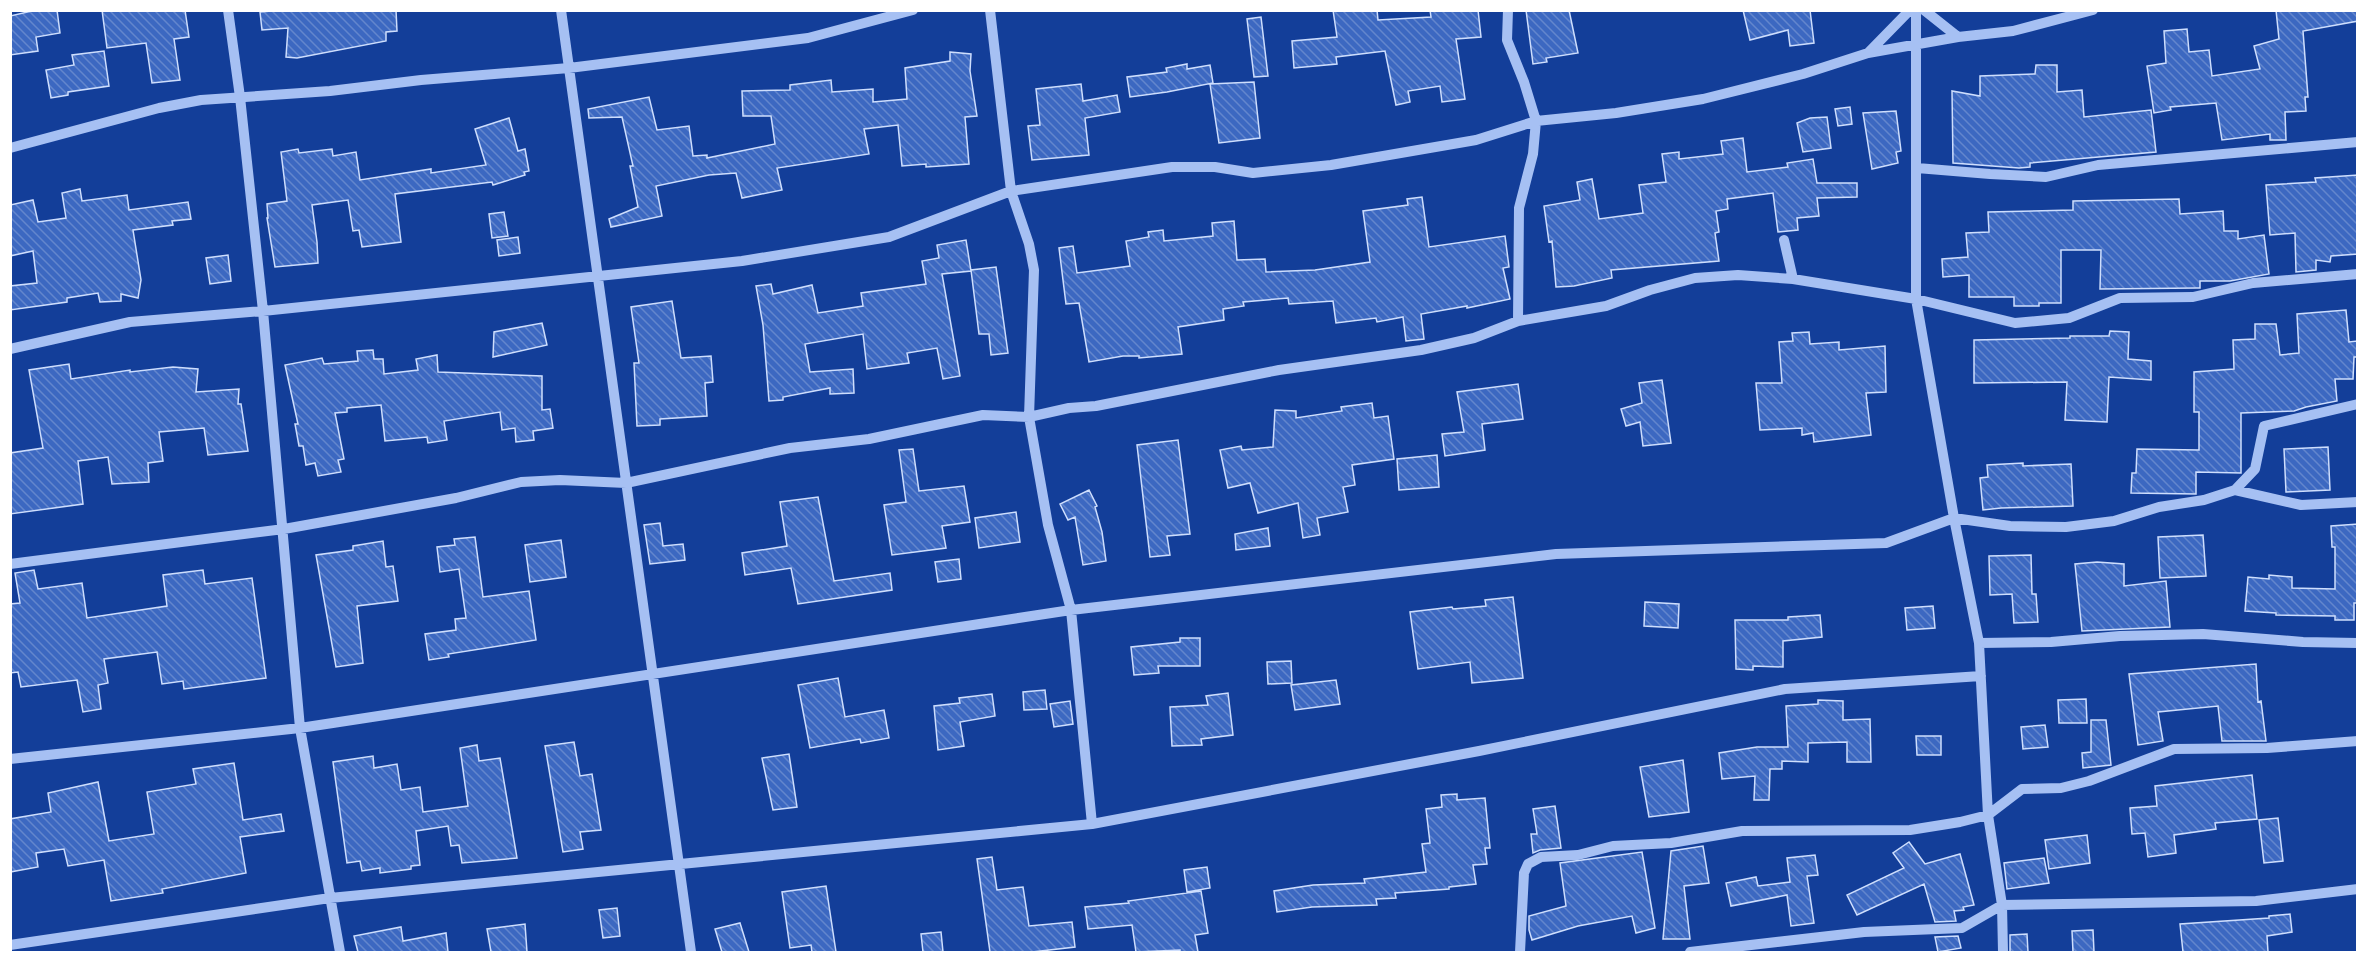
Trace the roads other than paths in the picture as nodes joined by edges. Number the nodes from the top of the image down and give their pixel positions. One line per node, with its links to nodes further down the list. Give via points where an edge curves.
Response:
1 (228, 10): 14 (street)
2 (561, 10): 13 (street)
3 (913, 10): 13 (street, via 808,38)
4 (990, 10): 19 (street)
5 (1508, 10): 15 (street, via 1507,40)
6 (1910, 10): 12 (street)
7 (1916, 10): 11 (street)
8 (1924, 10): 10 (street)
9 (2093, 10): 10 (street, via 2013,31)
10 (1958, 37): 11 (street)
11 (1914, 46): 12 (street); 18 (street)
12 (1868, 53): 15 (street, via 1703,99)
13 (569, 68): 14 (street); 22 (street)
14 (240, 97): 17 (street, via 159,108); 25 (street)
15 (1536, 121): 19 (street, via 1476,140 1331,165 1253,173 1215,167 1172,167); 26 (street, via 1533,154 1519,208)
16 (2358, 142): 18 (street, via 2098,165 2046,177)
17 (10, 148)
18 (1917, 168): 24 (street)
19 (1011, 191): 22 (street, via 889,237 742,261); 29 (street, via 1034,270)
20 (1784, 240): 23 (street)
21 (2358, 274): 24 (street, via 2253,283 2193,297 2120,298 2069,318 2015,323)
22 (598, 276): 25 (street); 30 (street)
23 (1793, 279): 24 (street); 26 (street, via 1738,275 1695,278 1606,306)
24 (1916, 299): 33 (street)
25 (263, 311): 27 (street, via 130,322); 34 (street)
26 (1518, 321): 29 (street, via 1474,338 1421,350 1279,370)
27 (10, 349)
28 (2358, 404): 31 (street, via 2264,426 2255,468)
29 (1029, 417): 30 (street, via 983,415 869,439 790,448); 36 (street, via 1048,525)
30 (626, 483): 34 (street, via 521,482 456,498); 39 (street)
31 (2235, 490): 32 (street, via 2301,505); 33 (street, via 2115,521 2066,527 2010,526)
32 (2358, 502)
33 (1954, 518): 36 (street, via 1886,543 1556,554); 37 (street)
34 (284, 529): 35 (street); 41 (street)
35 (10, 564)
36 (1071, 610): 39 (street); 45 (street)
37 (1979, 643): 38 (street, via 2203,634); 40 (street)
38 (2358, 643)
39 (652, 673): 41 (street); 46 (street)
40 (1981, 676): 44 (street); 45 (street, via 1785,689 1479,752)
41 (300, 728): 43 (street); 48 (street)
42 (2358, 741): 44 (street, via 2267,748 2174,749 2089,781 2061,788 2022,789)
43 (10, 759)
44 (1988, 815): 49 (street); 53 (street, via 1910,830 1742,831 1541,857 1528,864 1524,873)
45 (1092, 824): 46 (street)
46 (679, 864): 48 (street); 52 (street)
47 (2358, 889): 49 (street, via 2256,901)
48 (330, 898): 50 (street); 51 (street)
49 (2002, 905): 54 (street, via 1962,928 1864,932); 55 (street)
50 (10, 945)
51 (340, 952)
52 (691, 952)
53 (1520, 952)
54 (1690, 952)
55 (2003, 952)

